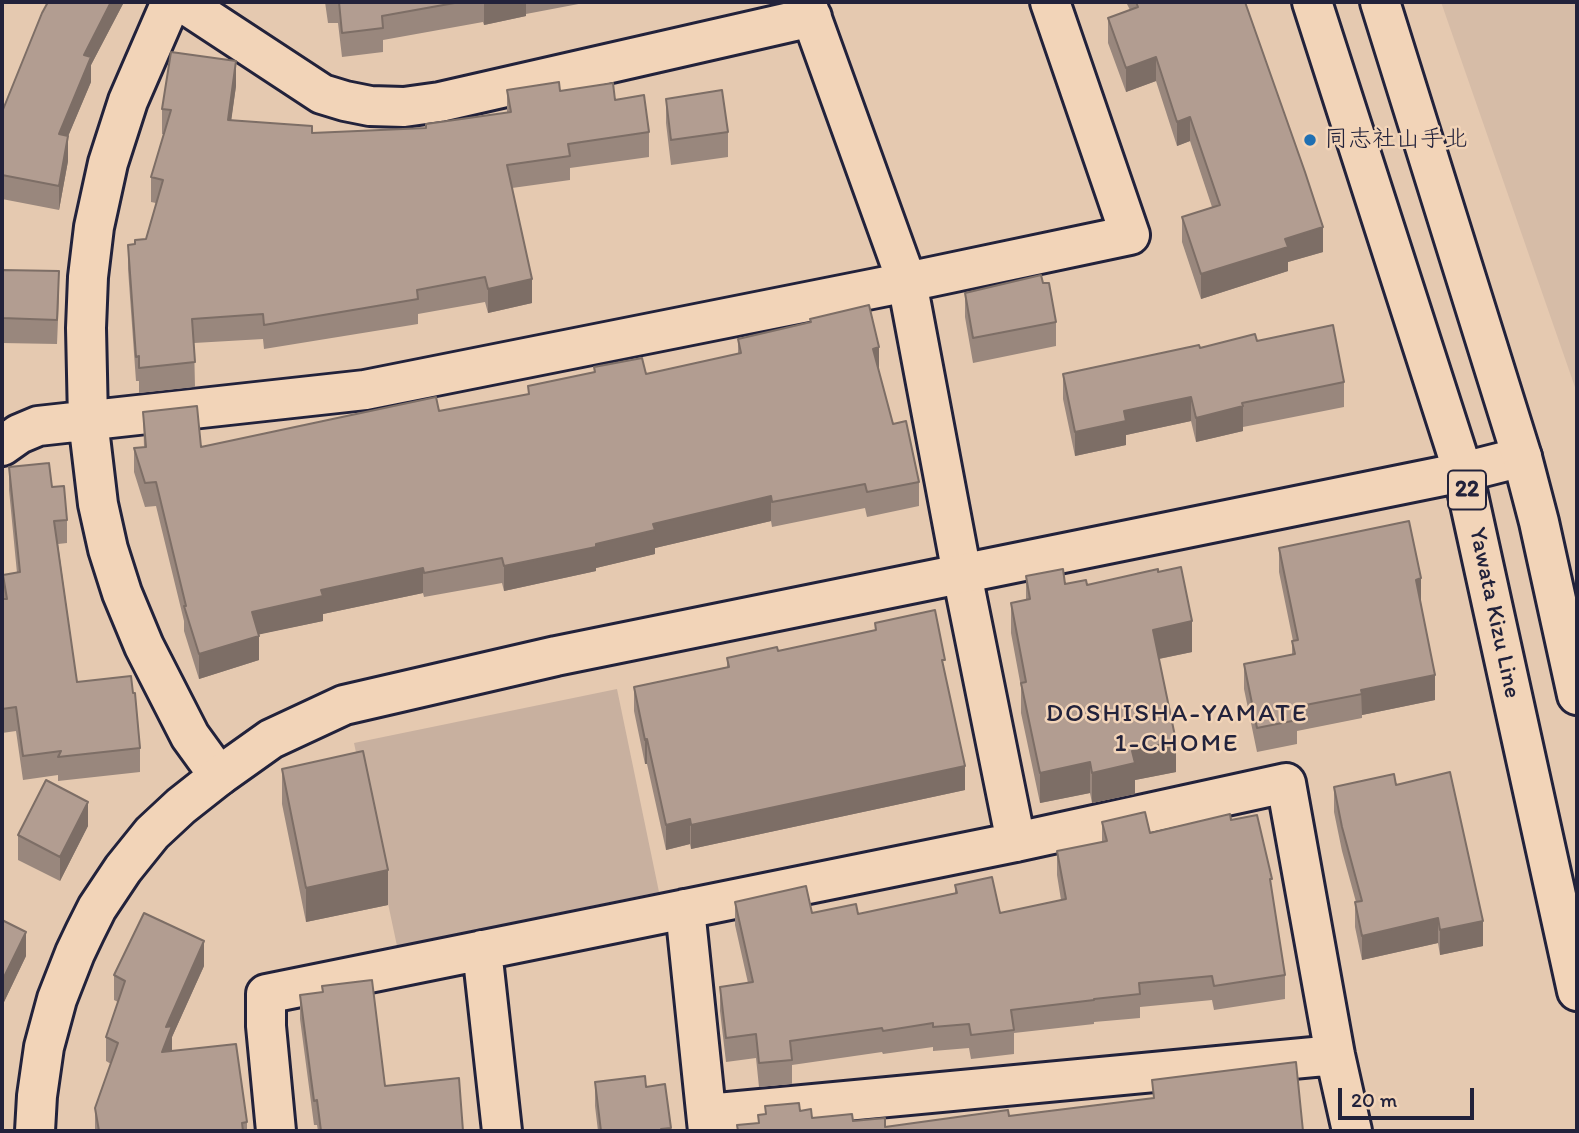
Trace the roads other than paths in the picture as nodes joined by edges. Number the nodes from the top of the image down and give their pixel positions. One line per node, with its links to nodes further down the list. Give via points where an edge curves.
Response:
1 (171, 2): 8 (street, via 128,101 94,227 86,328)
2 (182, 2): 6 (street, via 322,94 370,106 404,107 440,102)
3 (1050, 2): 7 (street, via 1130,235)
4 (1312, 2): 11 (street, Yawata Kizu Line / 22)
5 (1380, 2): 10 (street)
6 (809, 9): 7 (street)
7 (906, 282): 8 (street, via 365,390); 12 (street)
8 (88, 420): 9 (street, via 38,426); 14 (street, via 99,504 122,593 190,736)
9 (2, 446)
10 (1522, 457): 11 (street); 13 (street)
11 (1463, 472): 12 (street); 18 (street, Yawata Kizu Line / 22)
12 (962, 574): 14 (street, via 556,656 344,705 271,739); 15 (street)
13 (1577, 695)
14 (219, 776): 21 (street, via 152,833 97,908 57,999 44,1047)
15 (1016, 842): 16 (street); 19 (street, via 1286,783)
16 (685, 909): 17 (street); 20 (street)
17 (482, 950): 22 (street, via 266,994); 23 (street)
18 (1577, 991)
19 (1335, 1055): 20 (street); 24 (street)
20 (708, 1123)
21 (35, 1131)
22 (276, 1131)
23 (502, 1131)
24 (1352, 1131)

